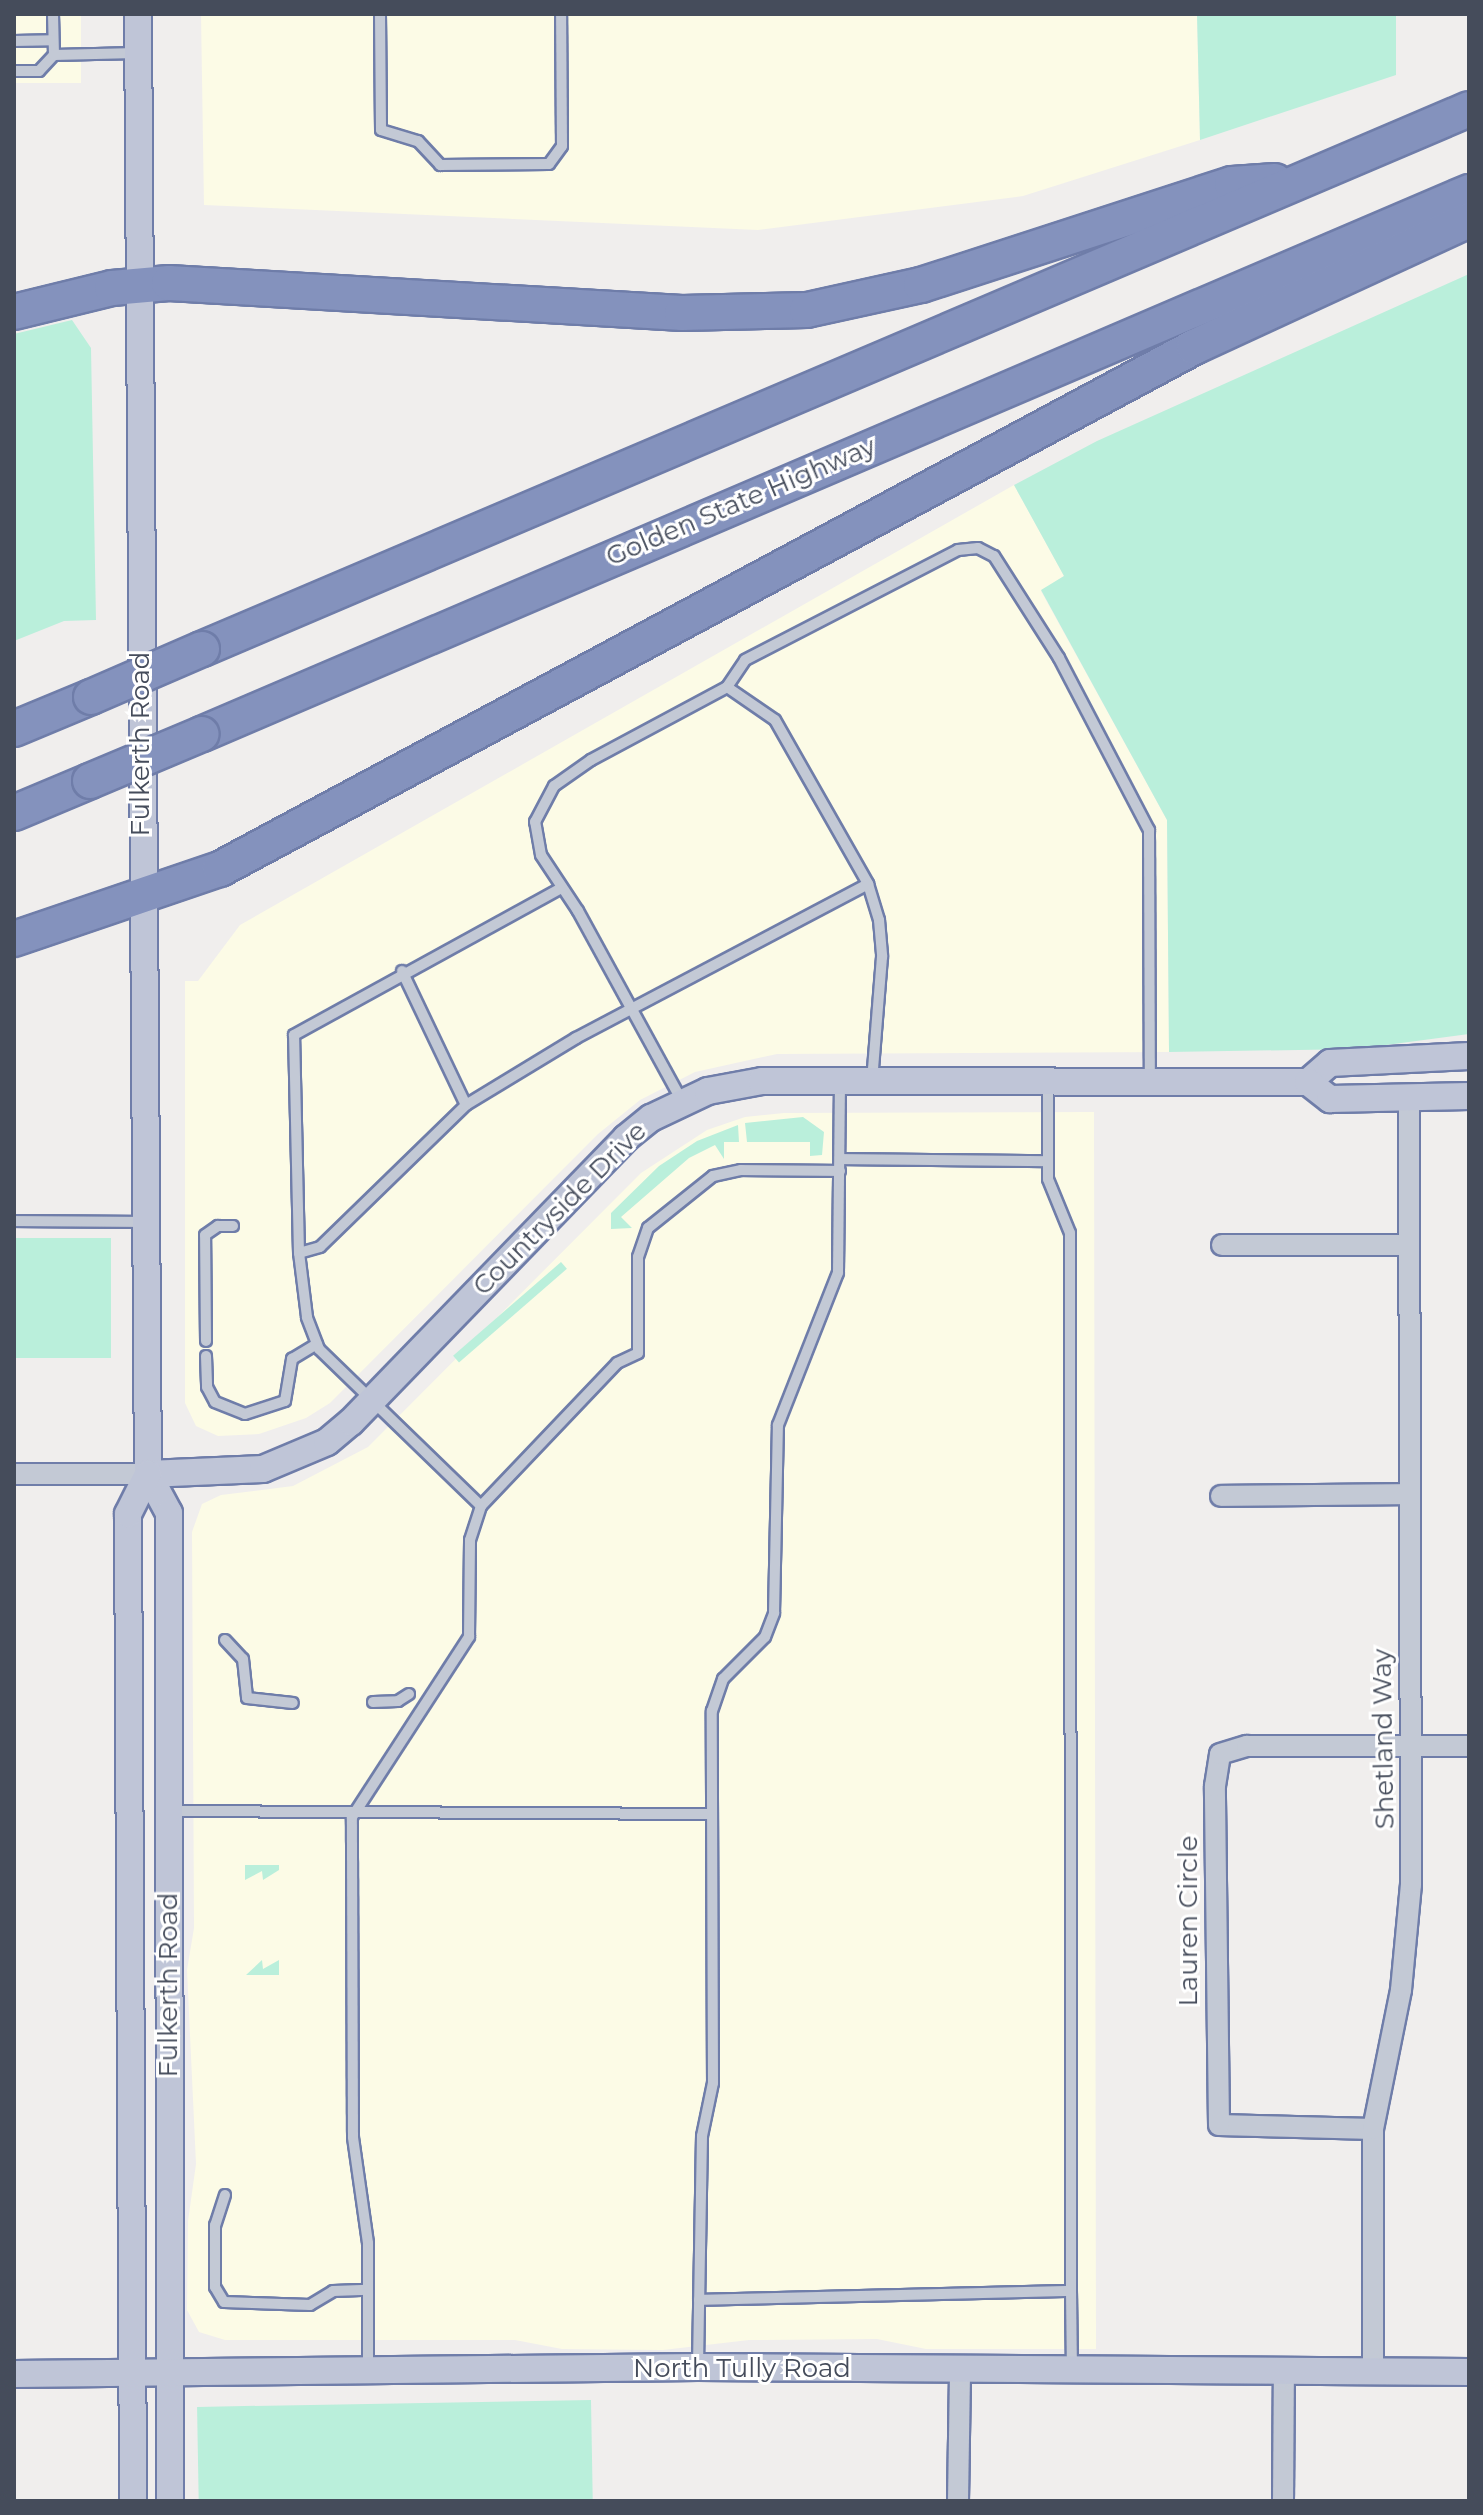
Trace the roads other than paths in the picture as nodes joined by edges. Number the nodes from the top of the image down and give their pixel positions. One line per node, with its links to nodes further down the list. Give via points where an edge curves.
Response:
1 (53, 14): 5 (lane)
2 (138, 14): 7 (street, Fulkerth Road)
3 (380, 14): 4 (lane, via 381,130 418,141 440,165 549,164 562,146)
4 (561, 14)
5 (53, 40): 6 (lane); 8 (lane)
6 (14, 41)
7 (138, 53): 8 (lane); 14 (street, Fulkerth Road)
8 (54, 55): 9 (lane, via 39,71)
9 (14, 71)
10 (1469, 109): 11 (highway)
11 (1308, 178): 14 (highway, via 1232,184 921,285 854,302 754,315); 17 (highway, bridge)
12 (1469, 192): 18 (highway, Golden State Highway, bridge)
13 (1469, 220): 21 (highway, via 1194,347 220,869)
14 (140, 283): 15 (highway); 21 (street, Fulkerth Road)
15 (14, 312)
16 (727, 687): 19 (lane, via 775,720 812,777); 20 (lane, via 591,760 554,786 535,822 541,855); 28 (lane, via 745,660 958,550 978,548 994,556 1059,658 1149,830)
17 (14, 729)
18 (14, 813)
19 (868, 884): 24 (lane); 30 (lane, via 879,920 882,957)
20 (561, 888): 23 (lane); 24 (lane)
21 (142, 898): 22 (highway); 39 (street, Fulkerth Road)
22 (14, 939)
23 (402, 971): 34 (lane); 43 (lane, via 294,1035)
24 (634, 1011): 33 (lane); 34 (lane, via 576,1038)
25 (1469, 1056): 29 (street, via 1330,1063)
26 (840, 1082): 30 (street, Countryside Drive); 33 (street, Countryside Drive, via 762,1081); 35 (lane)
27 (1048, 1082): 28 (street, Countryside Drive); 30 (street, Countryside Drive); 36 (lane)
28 (1150, 1082): 29 (street, Countryside Drive)
29 (1308, 1082): 32 (street, Countryside Drive, via 1330,1099)
30 (872, 1083)
31 (1469, 1096): 32 (street, Countryside Drive)
32 (1409, 1100): 42 (street, Shetland Way)
33 (682, 1101): 47 (street, Countryside Drive, via 626,1138)
34 (466, 1105): 43 (lane, via 320,1247)
35 (840, 1159): 36 (lane); 37 (lane)
36 (1047, 1161): 65 (lane, via 1049,1187 1068,1218 1070,1233)
37 (840, 1171): 52 (lane, via 727,1172 698,1185 666,1210 640,1243 638,1353 617,1363); 61 (lane, via 836,1287 782,1412 776,1439 774,1613 765,1637 723,1679 714,1700)
38 (14, 1221): 39 (lane)
39 (145, 1222): 49 (street, Fulkerth Road)
40 (233, 1226): 44 (lane, via 218,1226 205,1235)
41 (1222, 1245): 42 (street)
42 (1408, 1245): 50 (street, Shetland Way)
43 (299, 1253): 45 (lane, via 307,1317)
44 (206, 1341)
45 (317, 1344): 46 (lane, via 292,1359 285,1401 245,1414 215,1402 207,1387); 47 (lane)
46 (206, 1356)
47 (374, 1399): 49 (street, Countryside Drive, via 327,1442 280,1465 227,1473); 52 (lane)
48 (14, 1474): 49 (street, Countryside Drive)
49 (148, 1474): 59 (street, Fulkerth Road, via 169,1513); 75 (street, Fulkerth Road, via 128,1514)
50 (1407, 1494): 51 (street); 58 (street, Shetland Way)
51 (1221, 1496)
52 (481, 1506): 60 (lane, via 470,1540 469,1637)
53 (225, 1640): 56 (lane, via 243,1659 247,1698)
54 (409, 1694): 55 (lane, via 398,1701)
55 (373, 1702)
56 (293, 1703)
57 (1469, 1746): 58 (street)
58 (1410, 1747): 62 (street, Shetland Way, via 1409,1939); 62 (street, Lauren Circle, via 1247,1746 1220,1754 1215,1786 1219,2125)
59 (169, 1811): 60 (lane); 76 (street, Fulkerth Road)
60 (354, 1812): 61 (lane); 64 (lane, via 349,1870 352,2124 368,2243)
61 (712, 1814): 66 (lane, via 713,2083 702,2136)
62 (1373, 2129): 73 (street, Shetland Way)
63 (225, 2195): 64 (lane, via 215,2225 216,2292 224,2302 310,2305 333,2291)
64 (368, 2290): 70 (lane)
65 (1071, 2291): 66 (lane); 69 (lane)
66 (699, 2300): 67 (lane)
67 (698, 2367): 68 (street, North Tully Road); 70 (street, North Tully Road)
68 (960, 2368): 69 (street, North Tully Road); 79 (street)
69 (1072, 2370): 72 (street, North Tully Road)
70 (368, 2371): 76 (street, North Tully Road)
71 (1469, 2372): 73 (street, North Tully Road)
72 (1284, 2373): 73 (street, North Tully Road); 80 (street)
73 (1373, 2373)
74 (14, 2374): 75 (street, North Tully Road)
75 (132, 2374): 76 (street, North Tully Road); 77 (street, Fulkerth Road)
76 (170, 2374): 78 (street, Fulkerth Road)
77 (133, 2501)
78 (170, 2501)
79 (958, 2501)
80 (1283, 2501)

